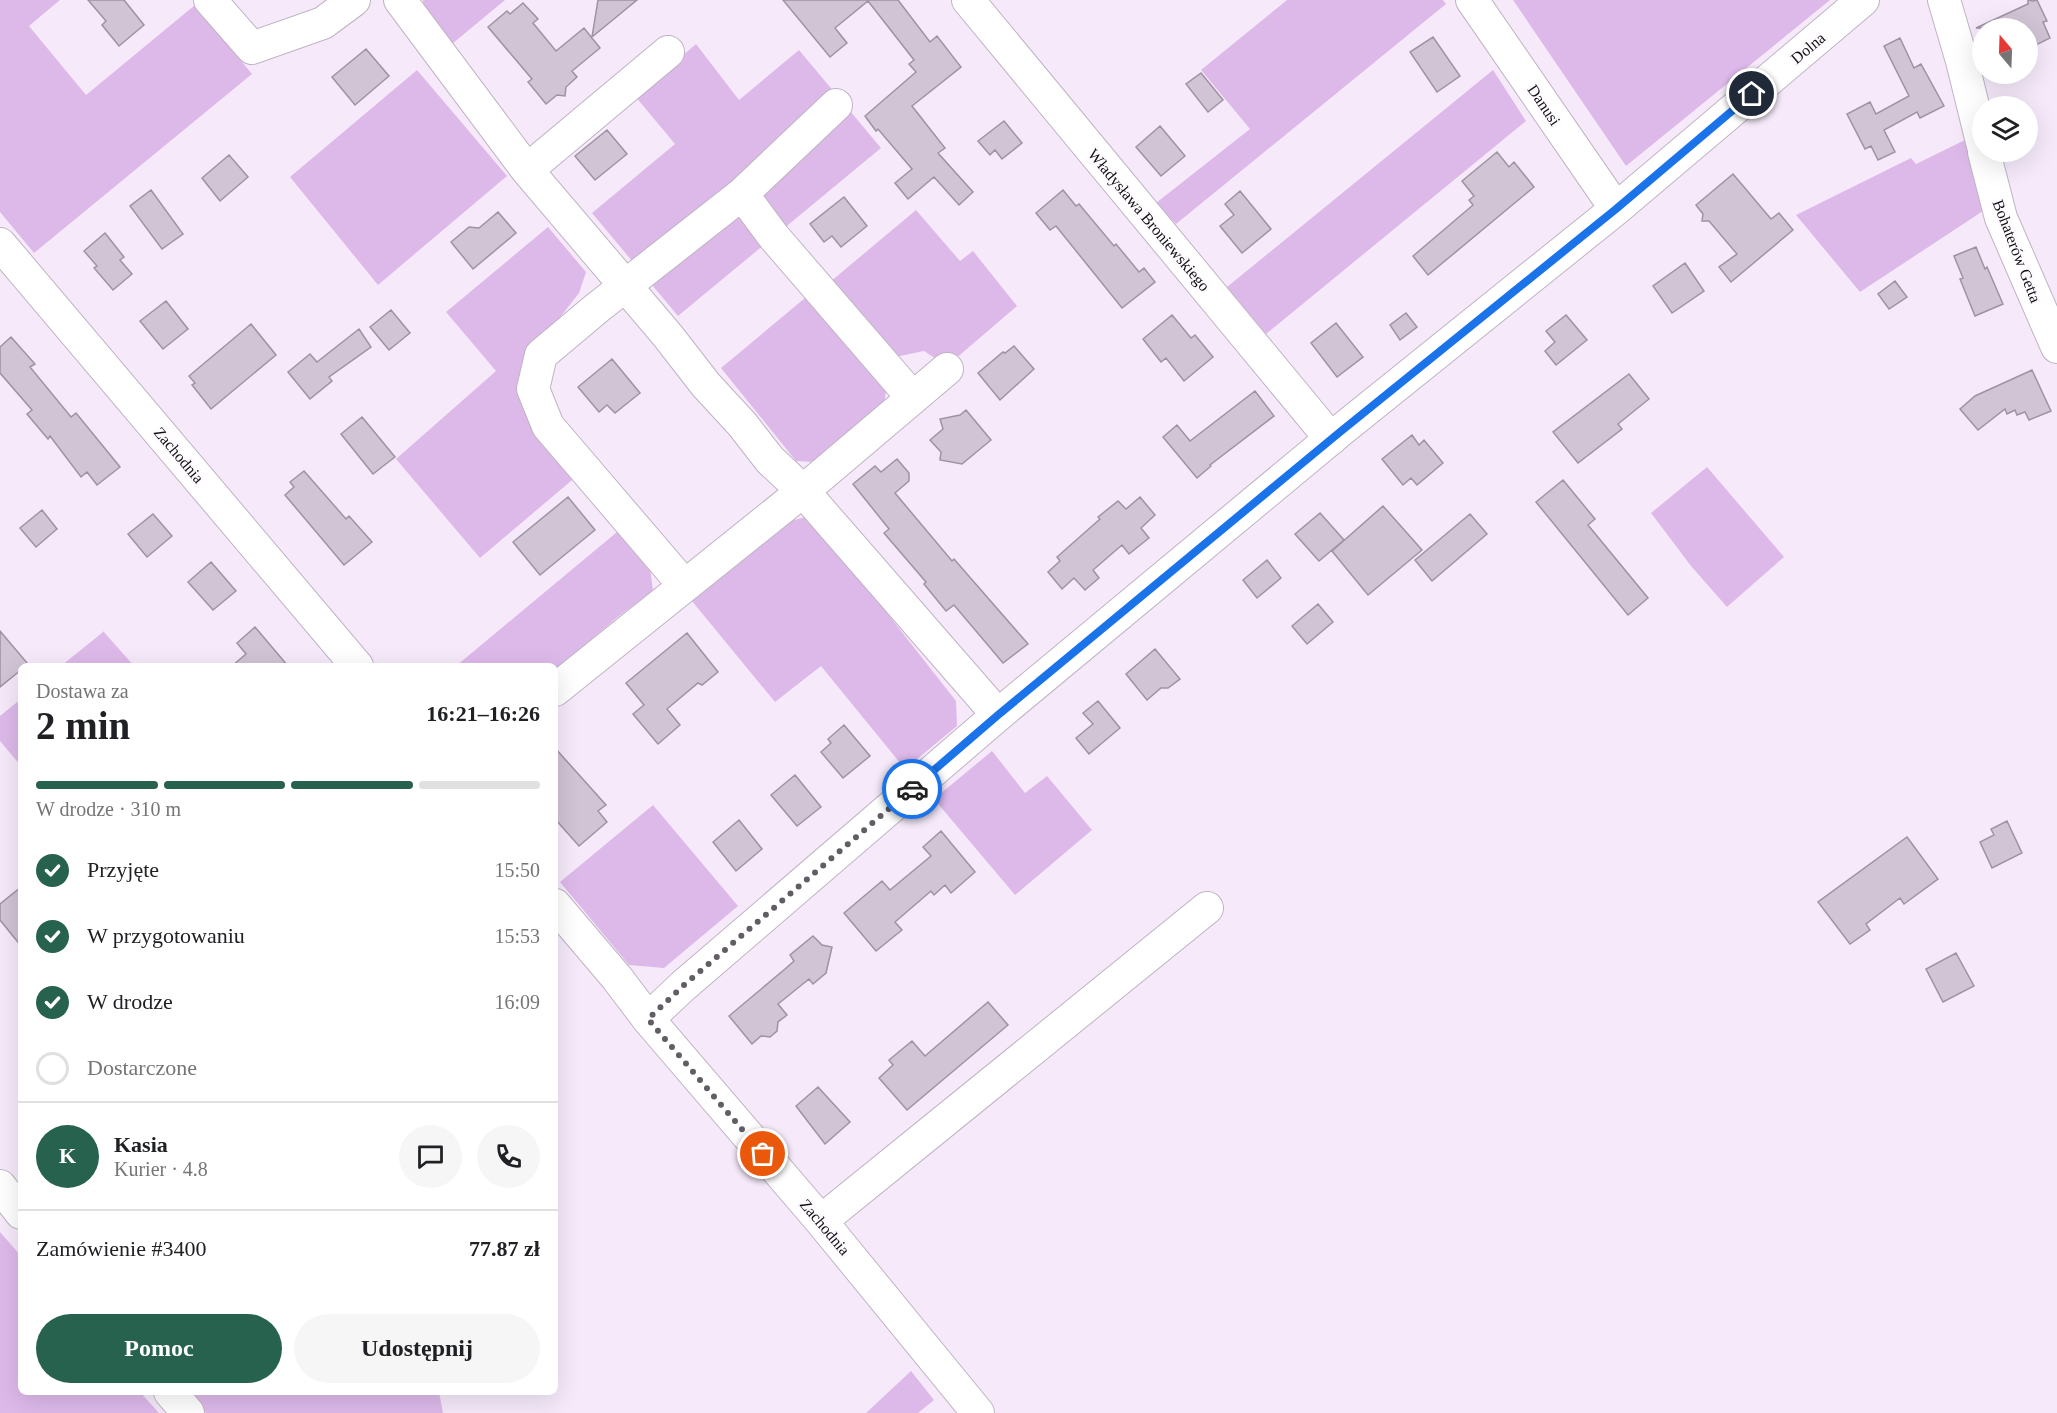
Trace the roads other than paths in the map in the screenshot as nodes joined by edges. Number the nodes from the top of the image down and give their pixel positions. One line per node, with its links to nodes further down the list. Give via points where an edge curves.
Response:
1 (210, 0): 2 (street, via 252,48 322,23)
2 (354, 0)
3 (400, 0): 12 (street)
4 (968, 0): 20 (street, Władysława Broniewskiego)
5 (1472, 0): 14 (street, Danusi)
6 (1863, 0): 14 (street, Dolna)
7 (1944, 0): 9 (street)
8 (668, 52): 12 (street)
9 (1972, 101)
10 (836, 105): 13 (street)
11 (1987, 162): 17 (street, Bohaterów Getta, via 2001,218)
12 (527, 170): 16 (street)
13 (742, 194): 16 (street); 19 (street, via 774,237)
14 (1616, 209): 20 (street, Dolna)
15 (0, 244): 23 (street, Zachodnia)
16 (626, 286): 21 (street, via 770,460); 22 (street, via 542,355 533,389 548,426)
17 (2057, 347)
18 (947, 369): 19 (street)
19 (913, 398): 21 (street)
20 (1331, 439): 25 (street, Dolna)
21 (803, 491): 22 (street); 25 (street)
22 (684, 585): 24 (street)
23 (354, 663)
24 (558, 688)
25 (998, 715): 28 (street, Dolna)
26 (1207, 908): 31 (street)
27 (558, 909): 28 (street, Zachodnia)
28 (648, 1019): 31 (street, Zachodnia)
29 (0, 1186): 30 (street)
30 (18, 1209)
31 (821, 1221): 34 (street, Zachodnia)
32 (173, 1395): 33 (street)
33 (188, 1413)
34 (978, 1413)

